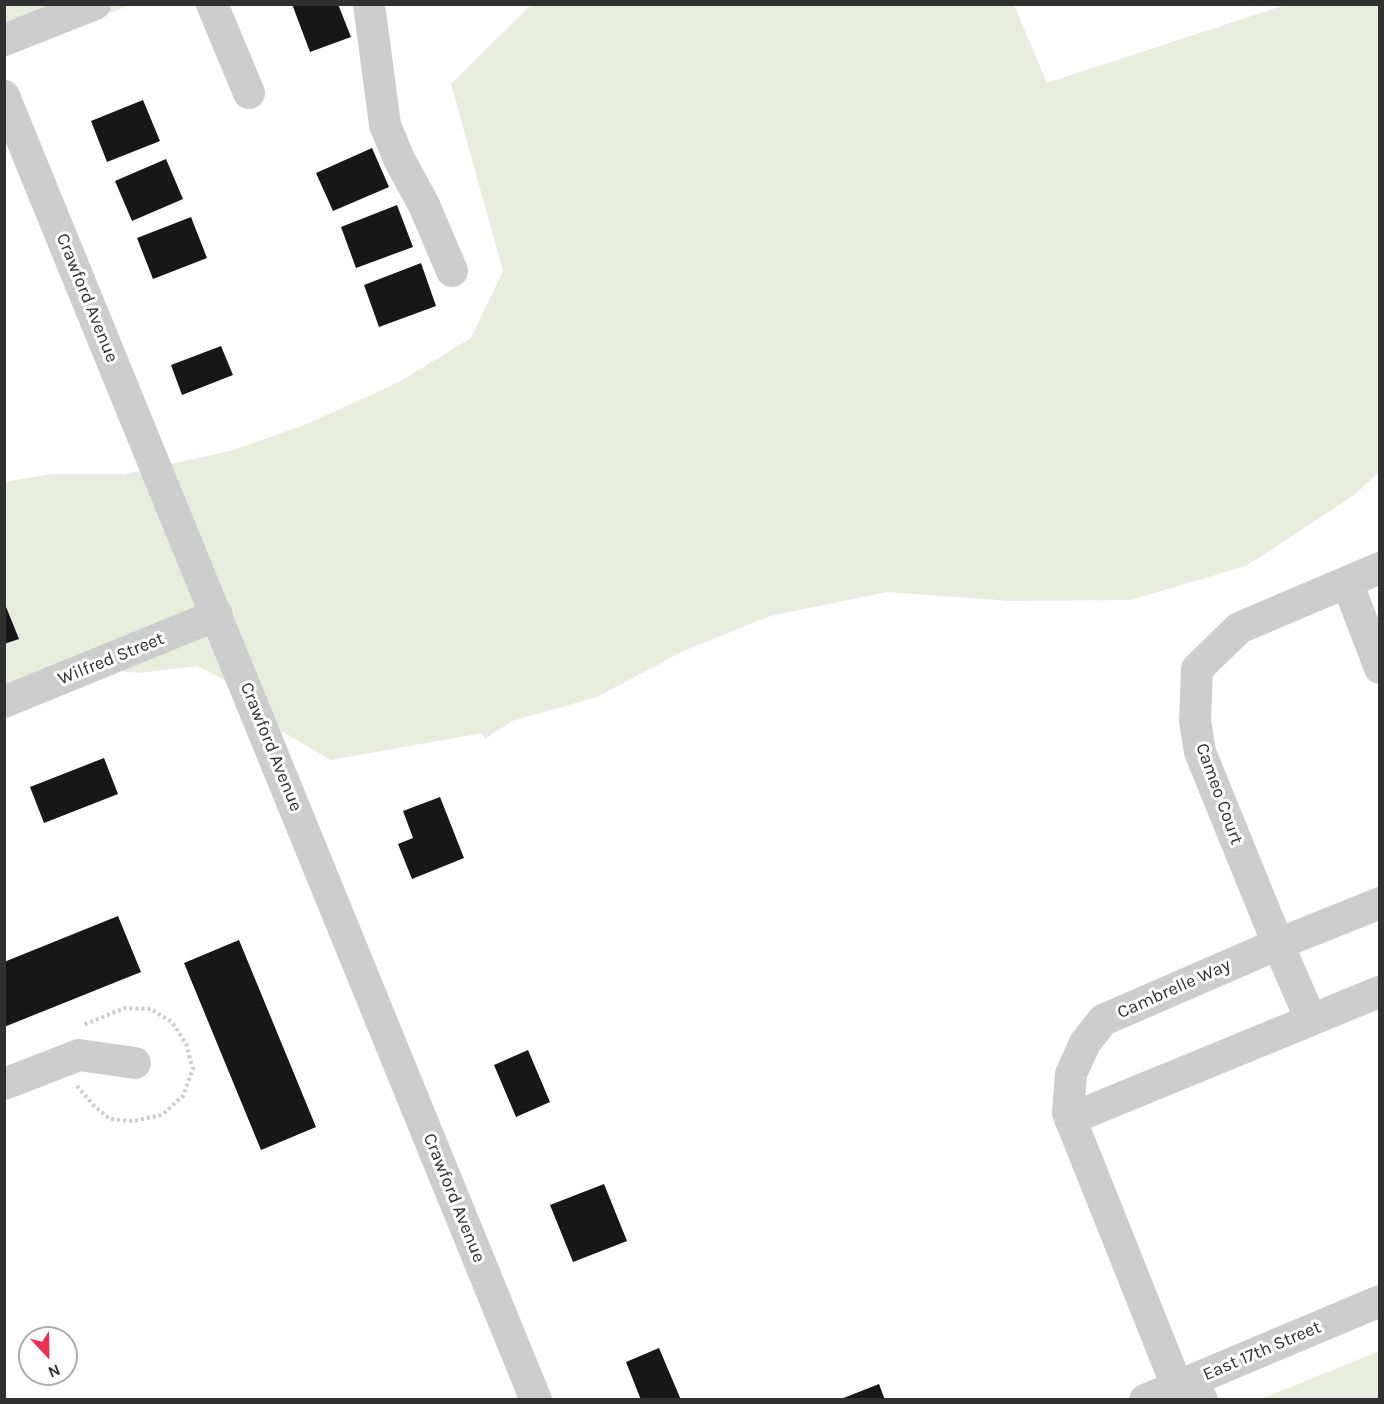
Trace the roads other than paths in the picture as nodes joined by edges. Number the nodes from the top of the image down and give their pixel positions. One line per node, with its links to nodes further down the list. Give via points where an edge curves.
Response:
1 (94, 4): 4 (street)
2 (212, 4): 5 (street)
3 (369, 4): 7 (street, via 385,125)
4 (4, 40)
5 (249, 93)
6 (4, 96): 10 (street, Crawford Avenue)
7 (452, 272)
8 (1380, 568): 9 (street, Cameo Court)
9 (1347, 582): 11 (street); 14 (street, Cameo Court, via 1239,628 1197,669 1195,721 1200,752)
10 (217, 615): 12 (street, Wilfred Street); 22 (street, Crawford Avenue)
11 (1380, 668)
12 (4, 702)
13 (1380, 903): 14 (street, Cambrelle Way)
14 (1278, 944): 16 (street, Cameo Court); 19 (street, Cambrelle Way, via 1103,1020 1085,1043 1071,1074)
15 (1379, 993): 16 (street)
16 (1311, 1020): 19 (street)
17 (135, 1063): 18 (street, via 79,1055)
18 (4, 1084)
19 (1070, 1119): 21 (street, Cambrelle Way)
20 (1380, 1301): 21 (street, East 17th Street)
21 (1190, 1393): 23 (street, East 17th Street)
22 (536, 1400)
23 (1145, 1400)

